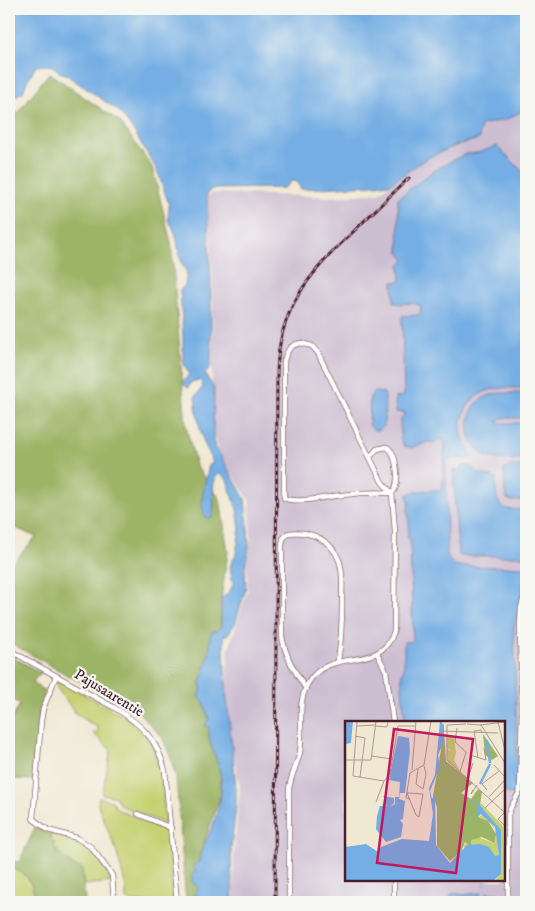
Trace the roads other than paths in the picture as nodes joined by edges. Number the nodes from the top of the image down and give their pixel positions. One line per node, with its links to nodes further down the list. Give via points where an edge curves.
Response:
1 (370, 457): 2 (street, via 382,482); 2 (street, via 384,447 392,452 397,484); 2 (street, via 318,353 307,343 294,344 286,353 284,366 284,498)
2 (392, 493): 5 (street, via 395,627 390,642)
3 (526, 591): 9 (street, via 520,627)
4 (9, 650): 7 (street, Pajusaarentie)
5 (377, 654): 6 (street); 10 (street, via 386,671)
6 (338, 661): 8 (street, via 318,671); 8 (street, via 342,639 339,561 333,549 316,535 288,533 282,546 282,636 292,667)
7 (56, 676): 12 (street, Pajusaarentie, via 129,717 151,737 165,770); 14 (street, via 41,721 33,819 48,830 78,838 91,847 112,875)
8 (306, 689): 16 (street, via 302,702 299,755 289,789)
9 (524, 710): 18 (street, via 520,791 508,815)
10 (392, 721)
11 (138, 814): 12 (street)
12 (170, 828): 15 (street, Pajusaarentie)
13 (394, 881): 17 (street)
14 (114, 902)
15 (177, 902)
16 (289, 902)
17 (394, 902)
18 (508, 902)

